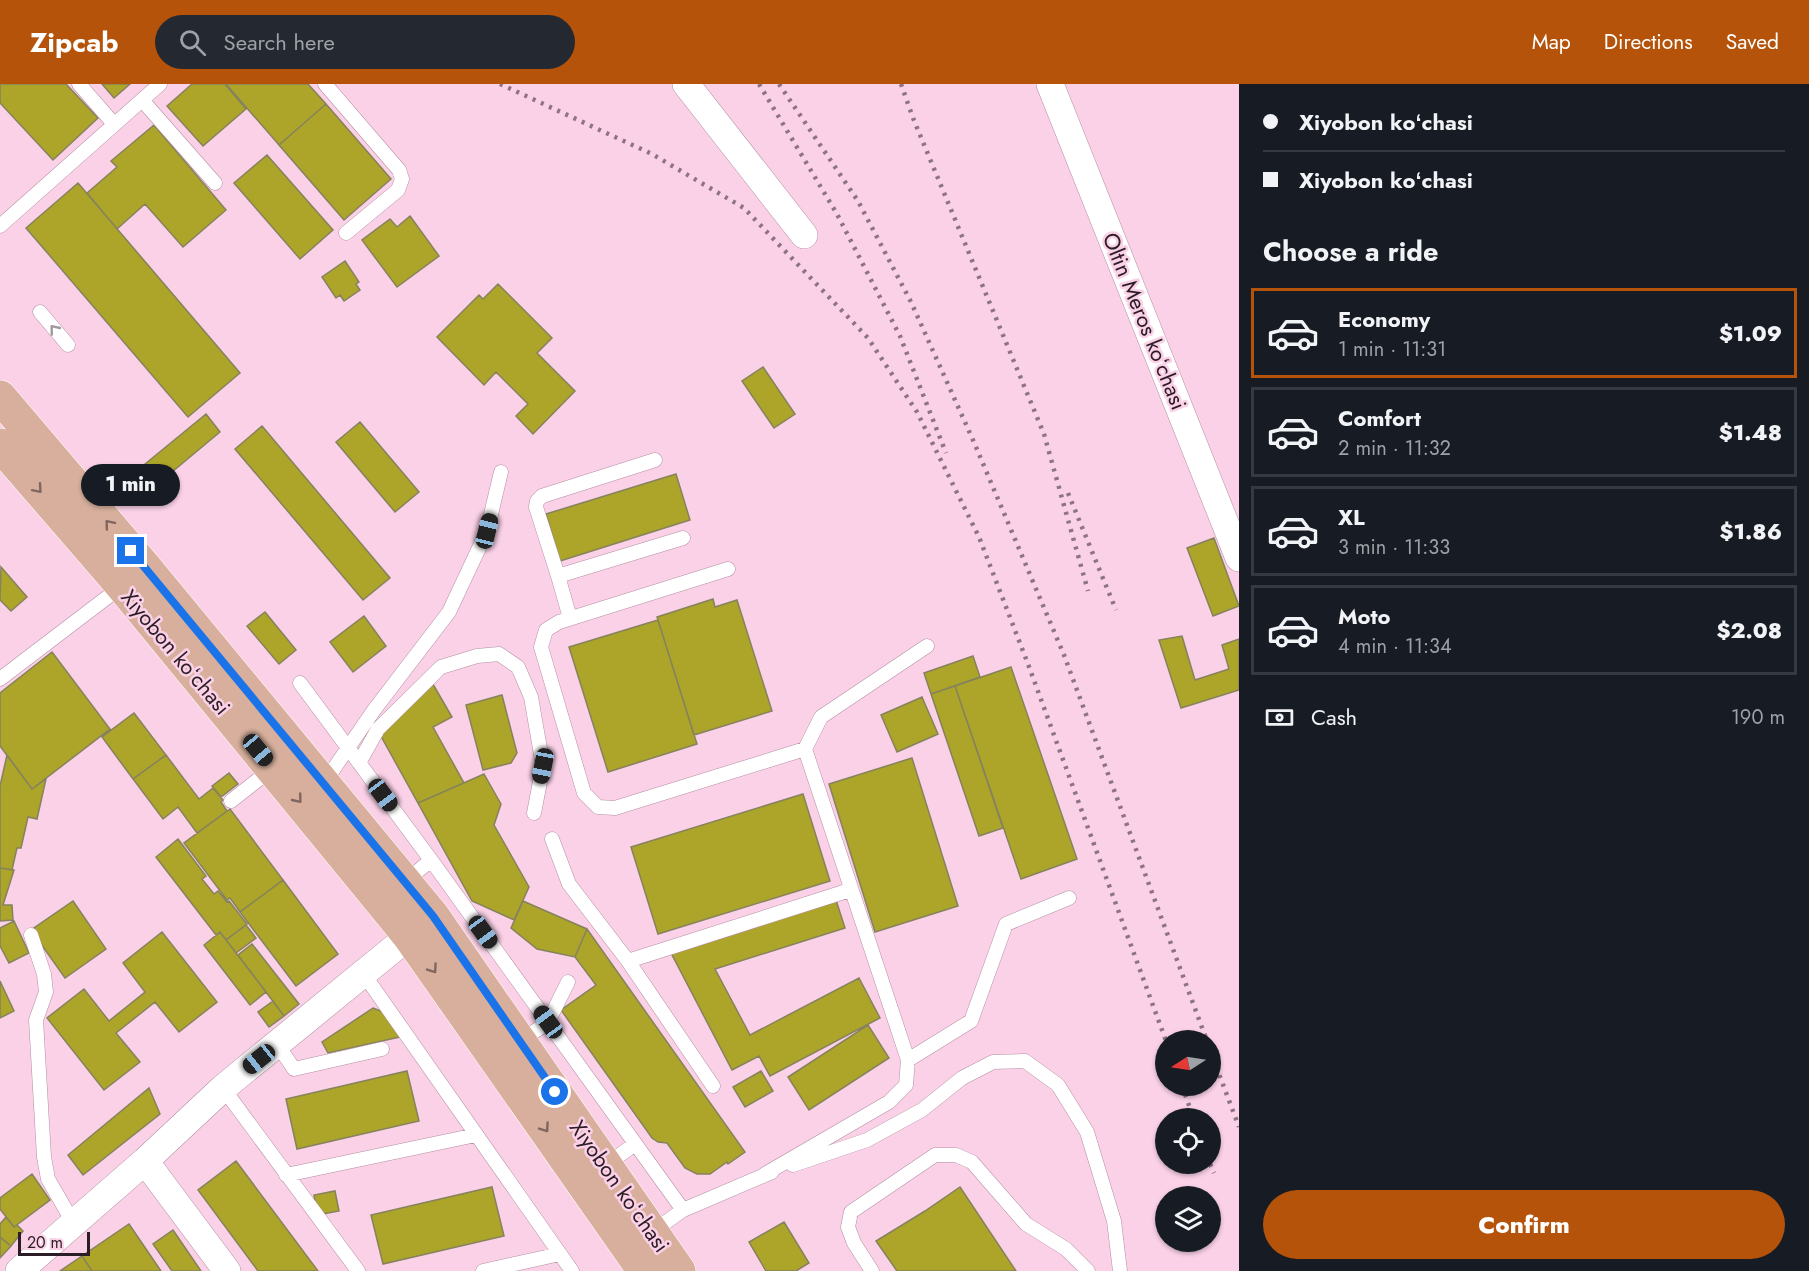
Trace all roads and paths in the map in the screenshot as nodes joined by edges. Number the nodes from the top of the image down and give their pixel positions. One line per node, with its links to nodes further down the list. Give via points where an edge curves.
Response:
1 (79, 84): 7 (lane)
2 (160, 84): 6 (lane)
3 (325, 84): 10 (lane, via 399,170 402,179 398,190)
4 (686, 84): 11 (street)
5 (1050, 84): 19 (street, Oltin Meros koʻchasi)
6 (142, 100): 7 (lane); 8 (lane)
7 (114, 124): 9 (lane)
8 (215, 183)
9 (0, 226)
10 (346, 233)
11 (804, 235)
12 (40, 312): 13 (lane, one-way to 12)
13 (68, 345)
14 (0, 397): 21 (main road, Xiyobon koʻchasi, one-way to 14)
15 (0, 445): 21 (main road, Xiyobon koʻchasi, one-way to 21)
16 (655, 460): 22 (lane, via 542,496 537,501)
17 (501, 472): 27 (lane, via 487,531 449,612)
18 (683, 538): 22 (lane)
19 (1239, 558)
20 (728, 568): 23 (lane)
21 (133, 576): 25 (lane); 30 (main road, Xiyobon koʻchasi); 31 (main road, Xiyobon koʻchasi)
22 (558, 576): 23 (lane)
23 (570, 618): 28 (lane, via 546,630 542,647 584,793 598,807 615,808)
24 (927, 646): 28 (lane, via 821,717)
25 (0, 679)
26 (300, 683): 27 (lane)
27 (349, 749): 29 (lane); 31 (lane)
28 (805, 749): 37 (lane)
29 (359, 763): 33 (lane, via 378,729 441,667 499,654 518,667 531,697 543,766); 35 (lane)
30 (273, 768): 32 (lane); 40 (main road, Xiyobon koʻchasi, one-way to 40)
31 (324, 783): 36 (main road, Xiyobon koʻchasi)
32 (231, 801)
33 (534, 813)
34 (552, 839): 41 (lane, via 569,884)
35 (431, 860): 36 (lane); 44 (lane)
36 (405, 882): 45 (main road, Xiyobon koʻchasi)
37 (850, 890): 41 (lane); 48 (lane)
38 (1069, 898): 48 (lane, via 1006,924 971,1022)
39 (31, 934): 58 (lane, via 46,992 36,1020 44,1157 48,1179)
40 (409, 936): 42 (street); 66 (main road, Xiyobon koʻchasi, one-way to 66)
41 (628, 961): 49 (lane)
42 (363, 973): 46 (street); 51 (lane)
43 (568, 982): 44 (lane)
44 (548, 1022): 45 (lane); 52 (lane)
45 (521, 1041): 54 (main road, Xiyobon koʻchasi)
46 (277, 1044): 47 (lane, via 294,1069); 50 (street)
47 (381, 1049)
48 (908, 1060): 55 (lane, via 906,1085 889,1102)
49 (714, 1086)
50 (223, 1088): 53 (street); 56 (lane)
51 (476, 1135): 56 (lane); 60 (lane)
52 (635, 1144): 54 (lane); 57 (lane)
53 (145, 1161): 58 (street); 62 (street)
54 (606, 1165): 59 (main road, Xiyobon koʻchasi)
55 (765, 1174): 57 (lane); 70 (lane, via 867,1140 993,1062 1025,1060 1058,1085 1087,1132 1114,1221)
56 (286, 1175): 63 (lane)
57 (682, 1210): 59 (lane)
58 (74, 1224): 61 (street)
59 (652, 1232): 67 (main road, Xiyobon koʻchasi)
60 (560, 1254): 64 (lane); 65 (lane)
61 (19, 1271)
62 (227, 1271)
63 (358, 1271)
64 (483, 1271)
65 (572, 1271)
66 (644, 1271)
67 (680, 1271)
68 (872, 1271): 69 (lane, via 848,1227 851,1212 935,1155 956,1155 972,1161 1026,1224 1066,1249)
69 (1089, 1271)
70 (1120, 1271)

